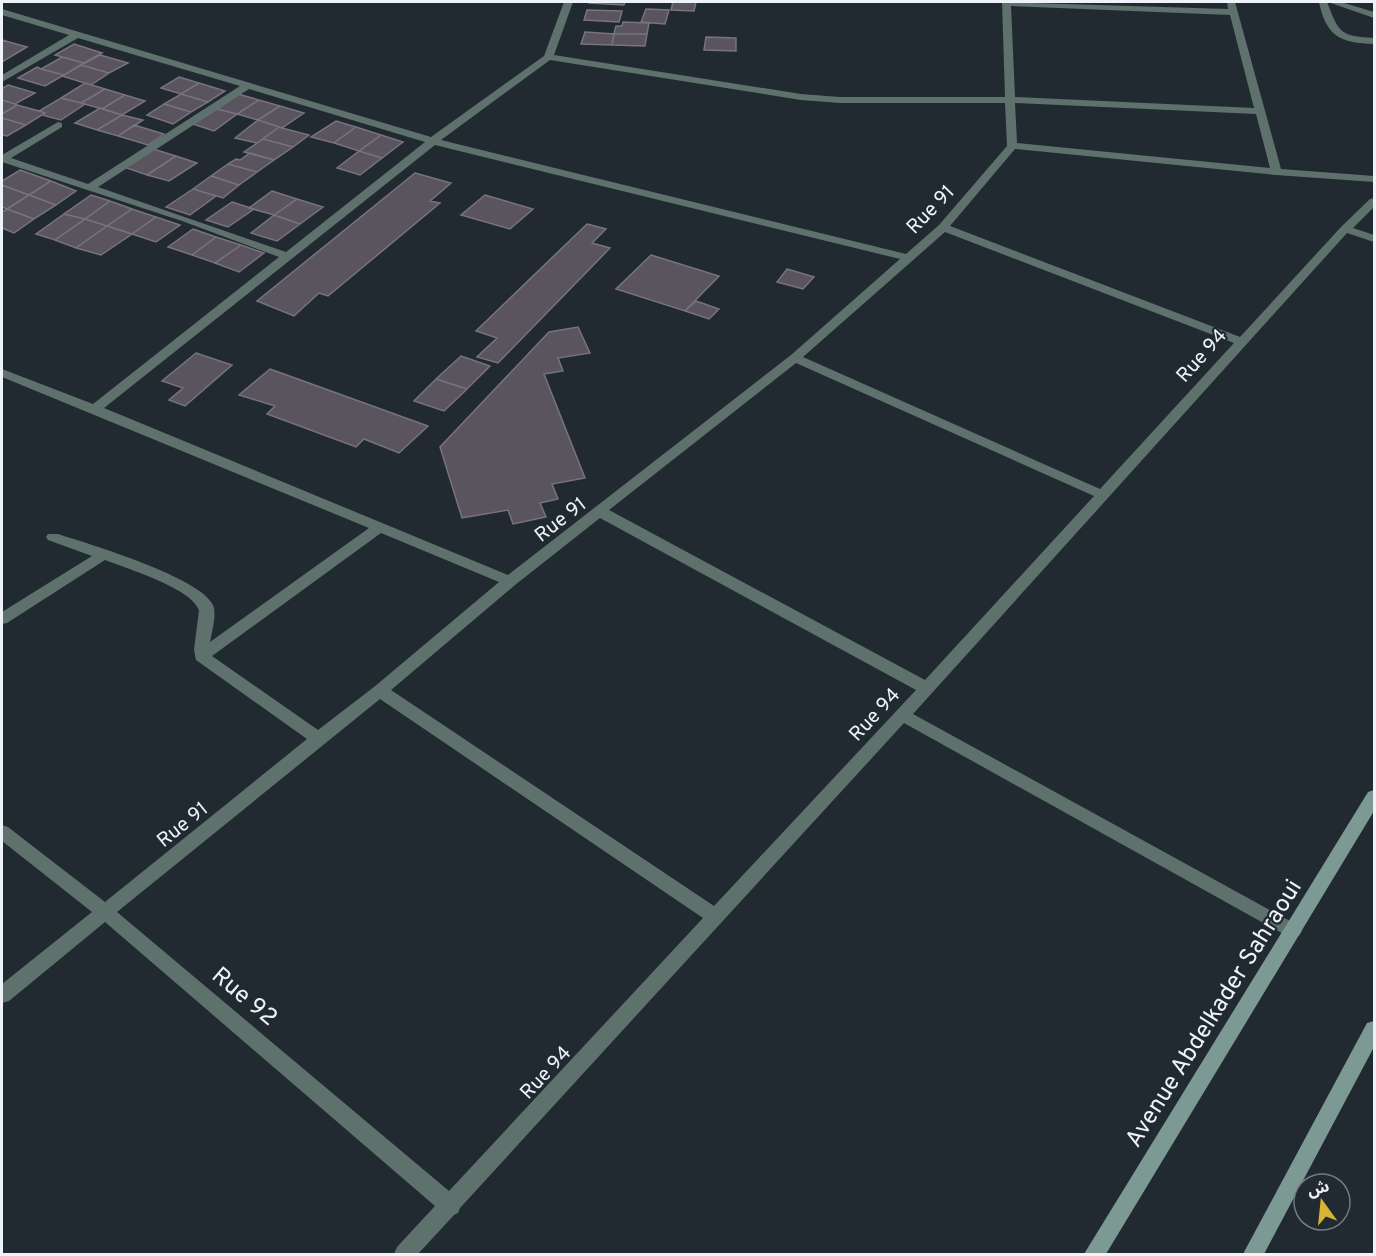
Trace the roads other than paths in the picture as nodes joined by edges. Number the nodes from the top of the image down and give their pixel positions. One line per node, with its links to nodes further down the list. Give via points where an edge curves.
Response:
1 (567, 2): 11 (street)
2 (1006, 2): 7 (street); 14 (street)
3 (1231, 2): 7 (street)
4 (1323, 2): 10 (street, via 1332,30 1341,37)
5 (1333, 2): 8 (street)
6 (2, 12): 9 (street)
7 (1234, 12): 15 (street)
8 (1374, 15)
9 (78, 34): 12 (street); 13 (street)
10 (1374, 41)
11 (548, 57): 14 (street, via 801,97); 17 (street)
12 (2, 79)
13 (249, 85): 17 (street); 22 (street)
14 (1010, 100): 15 (street); 18 (street)
15 (1261, 111): 20 (street)
16 (58, 125): 19 (street)
17 (433, 141): 27 (street); 28 (street)
18 (1012, 146): 20 (street); 24 (street, Rue 91)
19 (2, 159): 22 (street)
20 (1276, 172): 21 (street)
21 (1374, 179)
22 (89, 188): 27 (street)
23 (1374, 201): 25 (street, Rue 94)
24 (943, 227): 28 (street, Rue 91); 29 (street)
25 (1345, 229): 26 (street); 29 (street, Rue 94)
26 (1374, 239)
27 (287, 256): 32 (street)
28 (909, 258): 30 (street, Rue 91)
29 (1241, 342): 33 (street, Rue 94)
30 (795, 358): 33 (street); 34 (street, Rue 91)
31 (2, 373): 32 (street)
32 (95, 409): 35 (street)
33 (1102, 495): 41 (street, Rue 94)
34 (601, 512): 38 (street, Rue 91); 41 (street)
35 (378, 528): 38 (street); 40 (street)
36 (53, 537): 37 (street)
37 (103, 555): 39 (street); 40 (street, via 200,596 207,607)
38 (510, 581): 42 (street, Rue 91)
39 (2, 619)
40 (201, 656): 44 (street)
41 (926, 688): 43 (street, Rue 94)
42 (380, 691): 44 (street, Rue 91); 48 (street)
43 (902, 715): 48 (street, Rue 94); 49 (street)
44 (318, 739): 47 (street, Rue 91)
45 (1374, 797): 49 (main road, Avenue Abdelkader Sahraoui)
46 (2, 832): 47 (street, Rue 92)
47 (105, 912): 50 (street, Rue 91); 52 (street, Rue 92)
48 (716, 917): 52 (street, Rue 94)
49 (1293, 931): 54 (main road, Avenue Abdelkader Sahraoui)
50 (2, 995)
51 (1374, 1029): 55 (main road)
52 (451, 1206): 53 (street, Rue 94)
53 (404, 1254)
54 (1094, 1254)
55 (1253, 1254)

